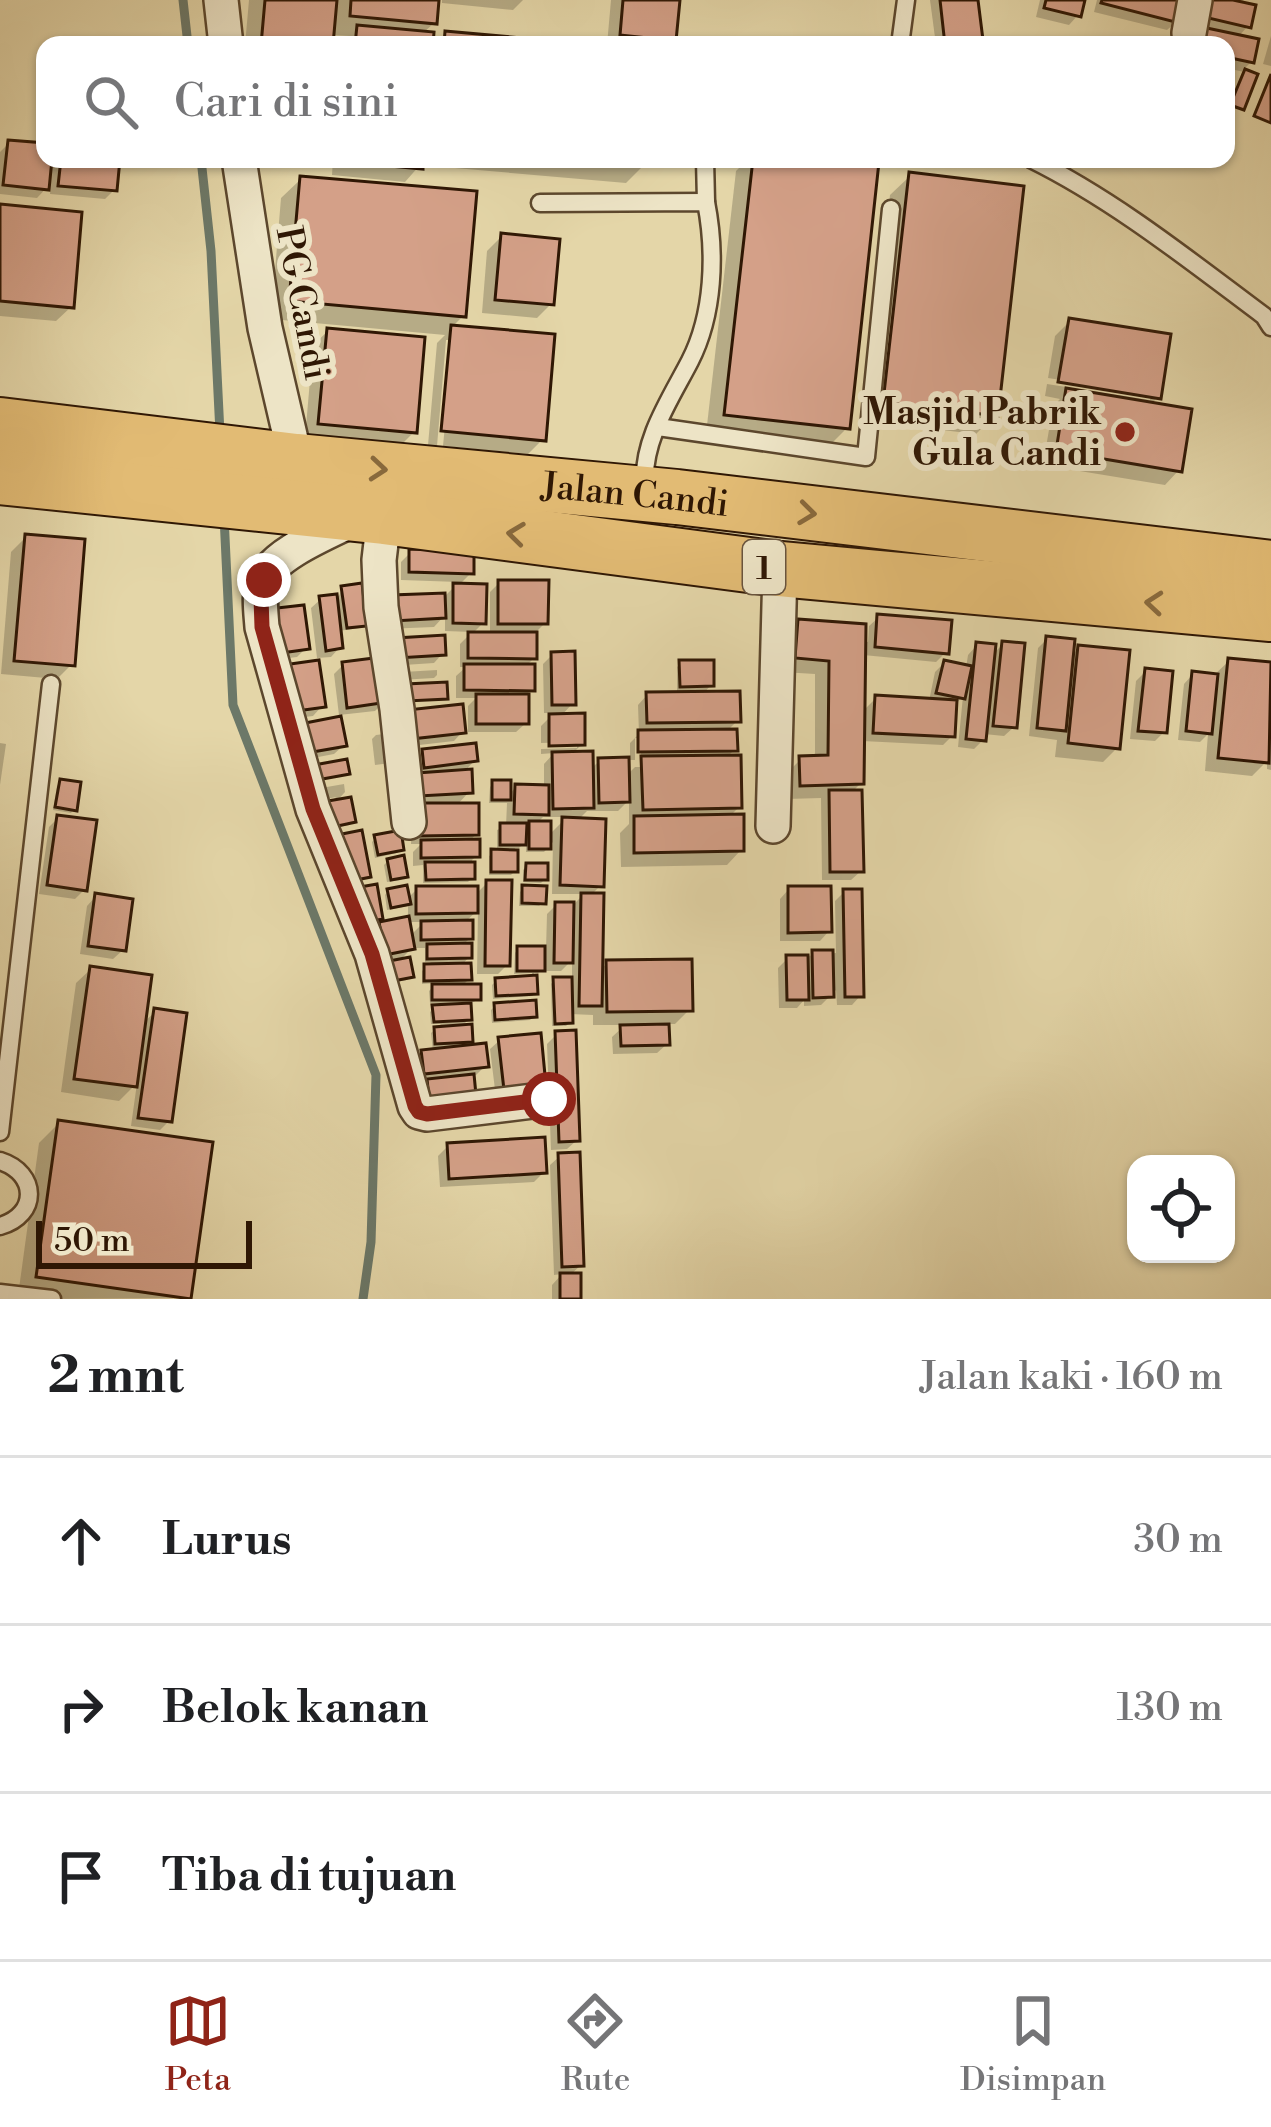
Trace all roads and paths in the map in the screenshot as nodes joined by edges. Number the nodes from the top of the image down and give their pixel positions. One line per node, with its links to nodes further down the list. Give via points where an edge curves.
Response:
1 (221, 0): 3 (street)
2 (906, 0): 4 (lane)
3 (225, 36)
4 (901, 36)
5 (240, 168): 15 (street, PG Candi, via 265,328)
6 (705, 168): 8 (lane)
7 (1045, 168): 11 (lane, via 1161,239)
8 (706, 202): 9 (lane); 13 (lane, via 713,238 706,314)
9 (540, 203)
10 (891, 209): 13 (lane, via 866,457)
11 (1271, 327)
12 (0, 425): 14 (highway, Jalan Candi / 1)
13 (658, 428): 17 (lane)
14 (128, 466): 15 (highway, Jalan Candi / 1); 16 (highway, Jalan Candi / 1)
15 (272, 474): 17 (highway, Jalan Candi / 1, one-way to 17); 18 (highway, Jalan Candi / 1)
16 (0, 477)
17 (641, 494): 19 (highway, via 606,510); 20 (highway, via 668,514); 21 (highway, Jalan Candi / 1, one-way to 21)
18 (373, 516): 19 (highway, Jalan Candi / 1, one-way to 18); 25 (street); 27 (street, via 276,561 264,580 262,627 313,809 372,954 419,1112)
19 (593, 543): 20 (highway, Jalan Candi / 1)
20 (673, 553): 22 (highway, Jalan Candi / 1)
21 (1271, 568)
22 (780, 569): 23 (highway, Jalan Candi / 1, one-way to 22); 26 (street)
23 (1271, 614)
24 (51, 684): 28 (lane)
25 (409, 822)
26 (773, 826)
27 (549, 1099)
28 (0, 1132)
29 (0, 1161): 30 (lane, via 16,1167 29,1189 23,1213)
30 (0, 1226)
31 (0, 1293): 32 (lane)
32 (52, 1299)

